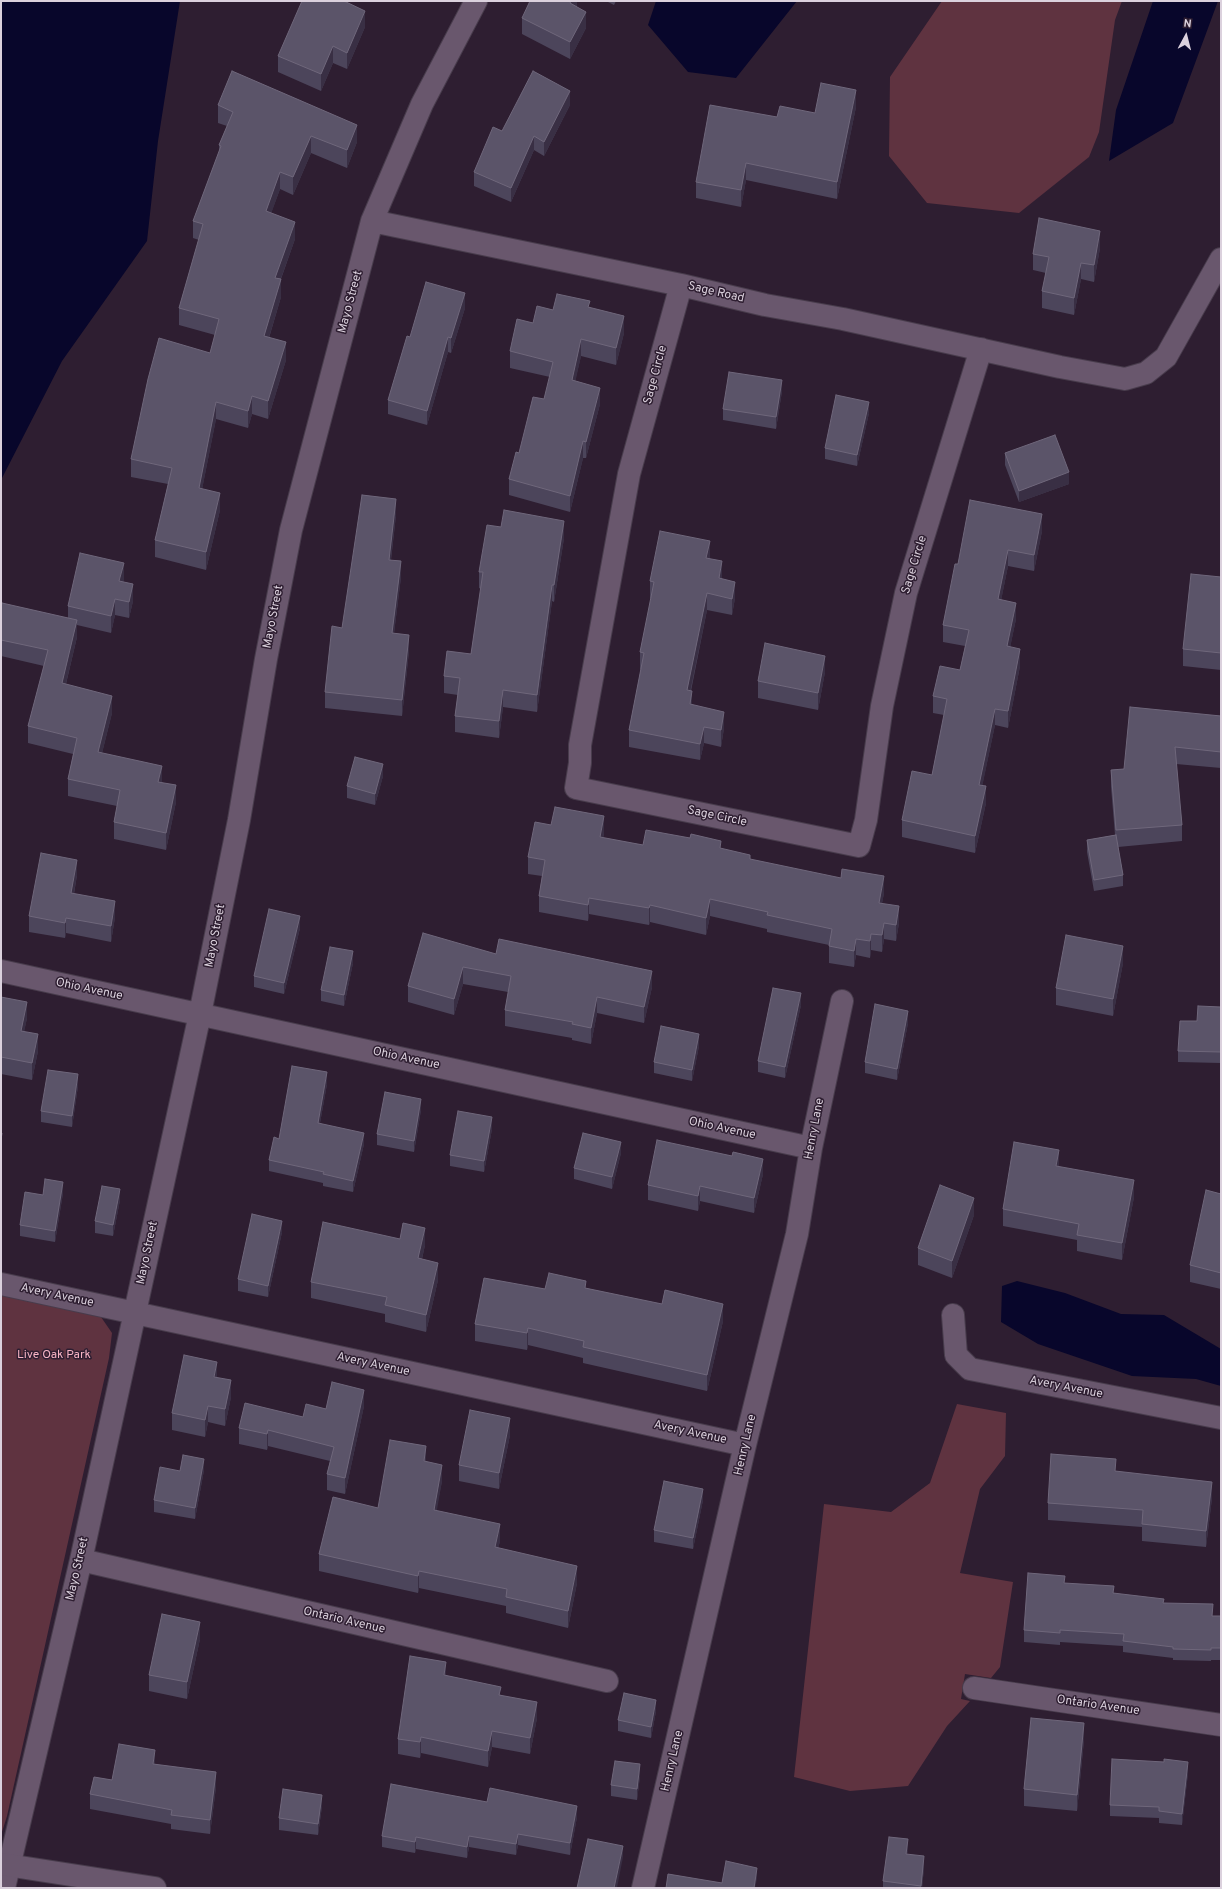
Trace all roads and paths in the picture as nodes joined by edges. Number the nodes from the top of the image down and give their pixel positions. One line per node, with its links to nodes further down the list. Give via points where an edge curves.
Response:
1 (476, 1): 2 (street, Mayo Street, via 422,104)
2 (372, 221): 4 (street, Sage Road); 8 (street, Mayo Street, via 291,530 239,820)
3 (1221, 259): 5 (street, Sage Road, via 1166,357 1146,373 1125,379)
4 (681, 285): 5 (street, Sage Road, via 765,305); 5 (street, Sage Circle, via 629,474 580,745 576,788 859,846 866,820 882,706 906,593)
5 (981, 349)
6 (1, 971): 8 (street, Ohio Avenue)
7 (842, 1001): 9 (street, Henry Lane)
8 (200, 1014): 9 (street, Ohio Avenue); 11 (street, Mayo Street)
9 (811, 1148): 14 (street, Henry Lane, via 797,1234)
10 (1, 1284): 11 (street, Avery Avenue)
11 (135, 1312): 14 (street, Avery Avenue); 15 (street, Mayo Street)
12 (953, 1315): 13 (street, Avery Avenue, via 956,1355 970,1369)
13 (1221, 1418)
14 (746, 1445): 22 (street, Henry Lane)
15 (81, 1560): 16 (street, Ontario Avenue); 19 (street, Mayo Street)
16 (607, 1681)
17 (974, 1688): 18 (street, Ontario Avenue)
18 (1221, 1724)
19 (5, 1865): 20 (street, Mayo Street); 21 (street)
20 (4, 1888)
21 (155, 1888)
22 (643, 1888)

